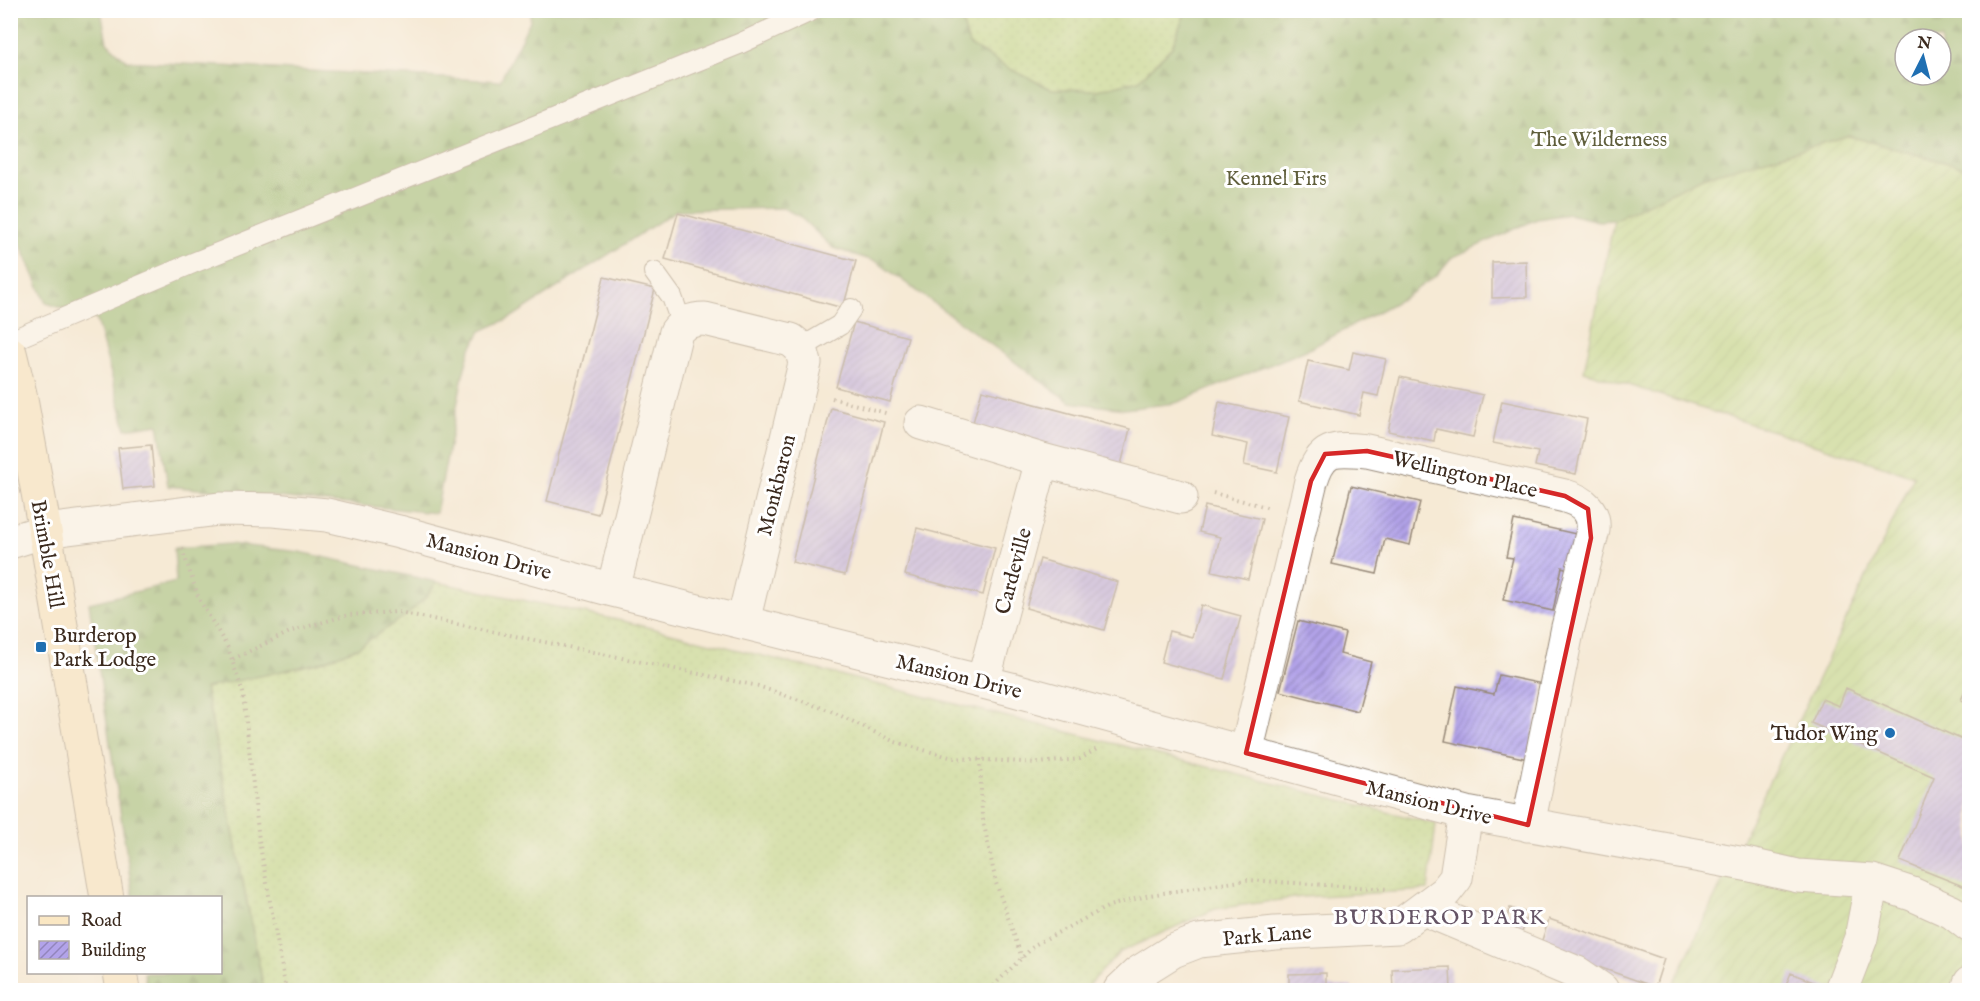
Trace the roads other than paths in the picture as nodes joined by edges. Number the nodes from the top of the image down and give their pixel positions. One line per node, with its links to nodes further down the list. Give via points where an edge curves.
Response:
1 (813, 10): 5 (lane, via 740,44 193,263)
2 (654, 272): 4 (lane, via 672,297)
3 (851, 309): 6 (lane, via 840,326)
4 (682, 325): 6 (street, via 705,319 791,340); 13 (street, via 676,332)
5 (10, 341)
6 (801, 348): 14 (street, Monkbaron, via 805,363 800,389)
7 (10, 354): 11 (main road, Brimble Hill)
8 (921, 423): 9 (street)
9 (1042, 460): 10 (street); 15 (street, Cardeville)
10 (1181, 497)
11 (45, 531): 12 (street, Mansion Drive); 13 (street, Mansion Drive, via 219,509 327,515); 20 (main road, Brimble Hill)
12 (10, 542)
13 (614, 590): 14 (street, Mansion Drive)
14 (743, 622): 15 (street, Mansion Drive)
15 (983, 682): 16 (street, Mansion Drive)
16 (1246, 753): 17 (street, Mansion Drive); 18 (street, Wellington Place, via 1311,482 1319,460 1326,454 1346,449 1367,452 1565,496 1588,509 1593,523 1592,538 1568,627)
17 (1466, 813): 18 (street, Mansion Drive); 21 (street, Park Lane, via 1456,878)
18 (1527, 825): 19 (street, Mansion Drive, via 1798,876)
19 (1872, 881): 22 (street, Mansion Drive, via 1952,912); 28 (street, via 1861,938)
20 (107, 896)
21 (1424, 909): 26 (street, Park Lane, via 1398,927 1199,941 1173,951 1138,973); 27 (street, via 1577,973)
22 (1970, 926)
23 (120, 974): 25 (main road)
24 (1970, 983): 29 (street)
25 (123, 990)
26 (1120, 990)
27 (1602, 990)
28 (1841, 990)
29 (1968, 990)

